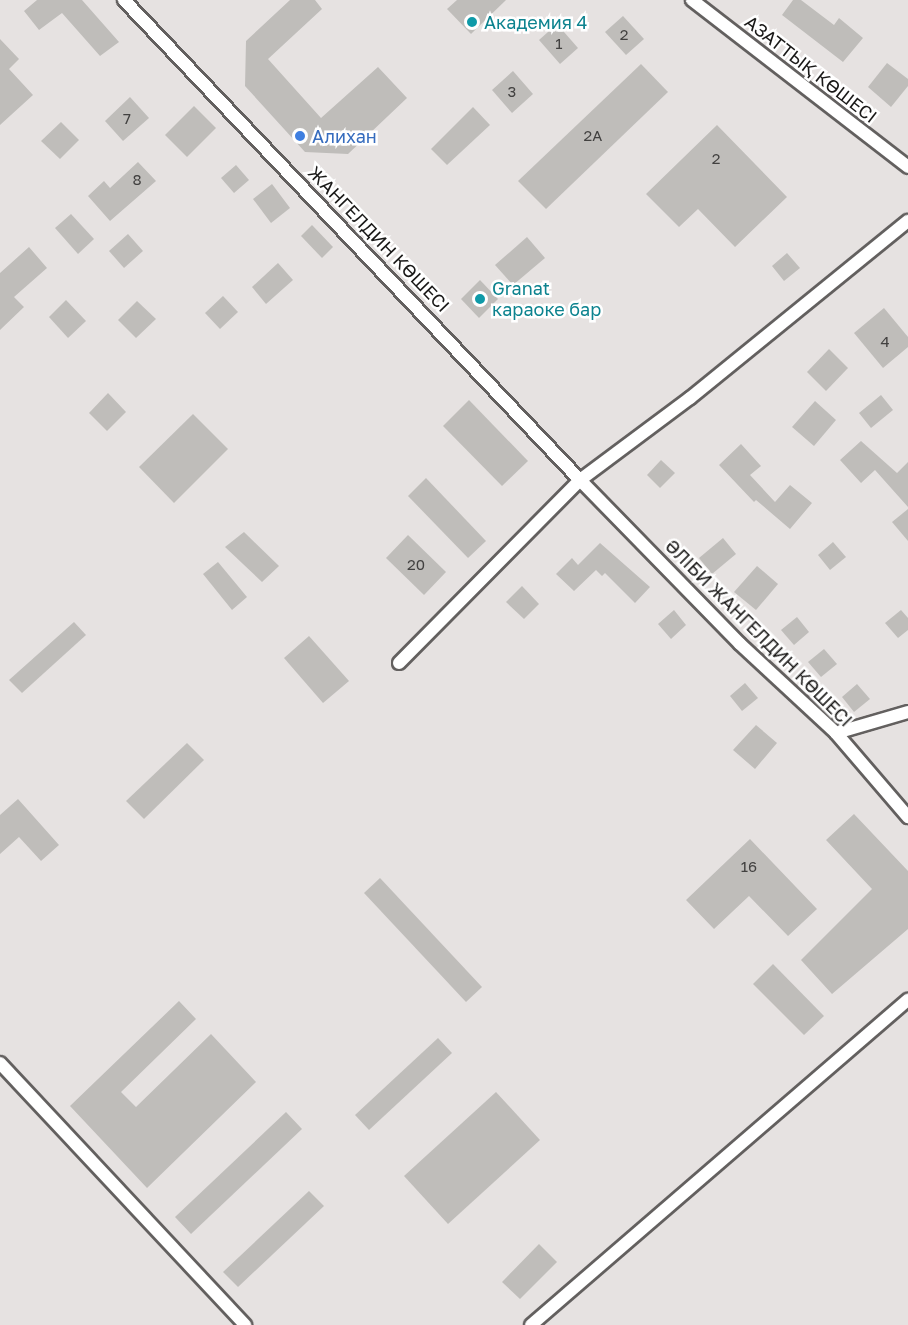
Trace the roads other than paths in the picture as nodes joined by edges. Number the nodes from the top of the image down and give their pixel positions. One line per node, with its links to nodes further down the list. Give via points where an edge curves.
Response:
1 (124, 0): 5 (street, ЖАНГЕЛДИН КӨШЕСІ)
2 (692, 0): 3 (street, АЗАТТЫҚ КӨШЕСІ)
3 (908, 167)
4 (908, 221): 5 (street, via 690,398)
5 (580, 480): 6 (street); 8 (street, ӘЛІБИ ЖАНГЕЛДИН КӨШЕСІ, via 740,644)
6 (399, 663)
7 (908, 712): 8 (street)
8 (836, 733): 9 (street, ӘЛІБИ ЖАНГЕЛДИН КӨШЕСІ)
9 (908, 817)
10 (908, 1000): 13 (street)
11 (0, 1063): 12 (street)
12 (245, 1325)
13 (531, 1325)

